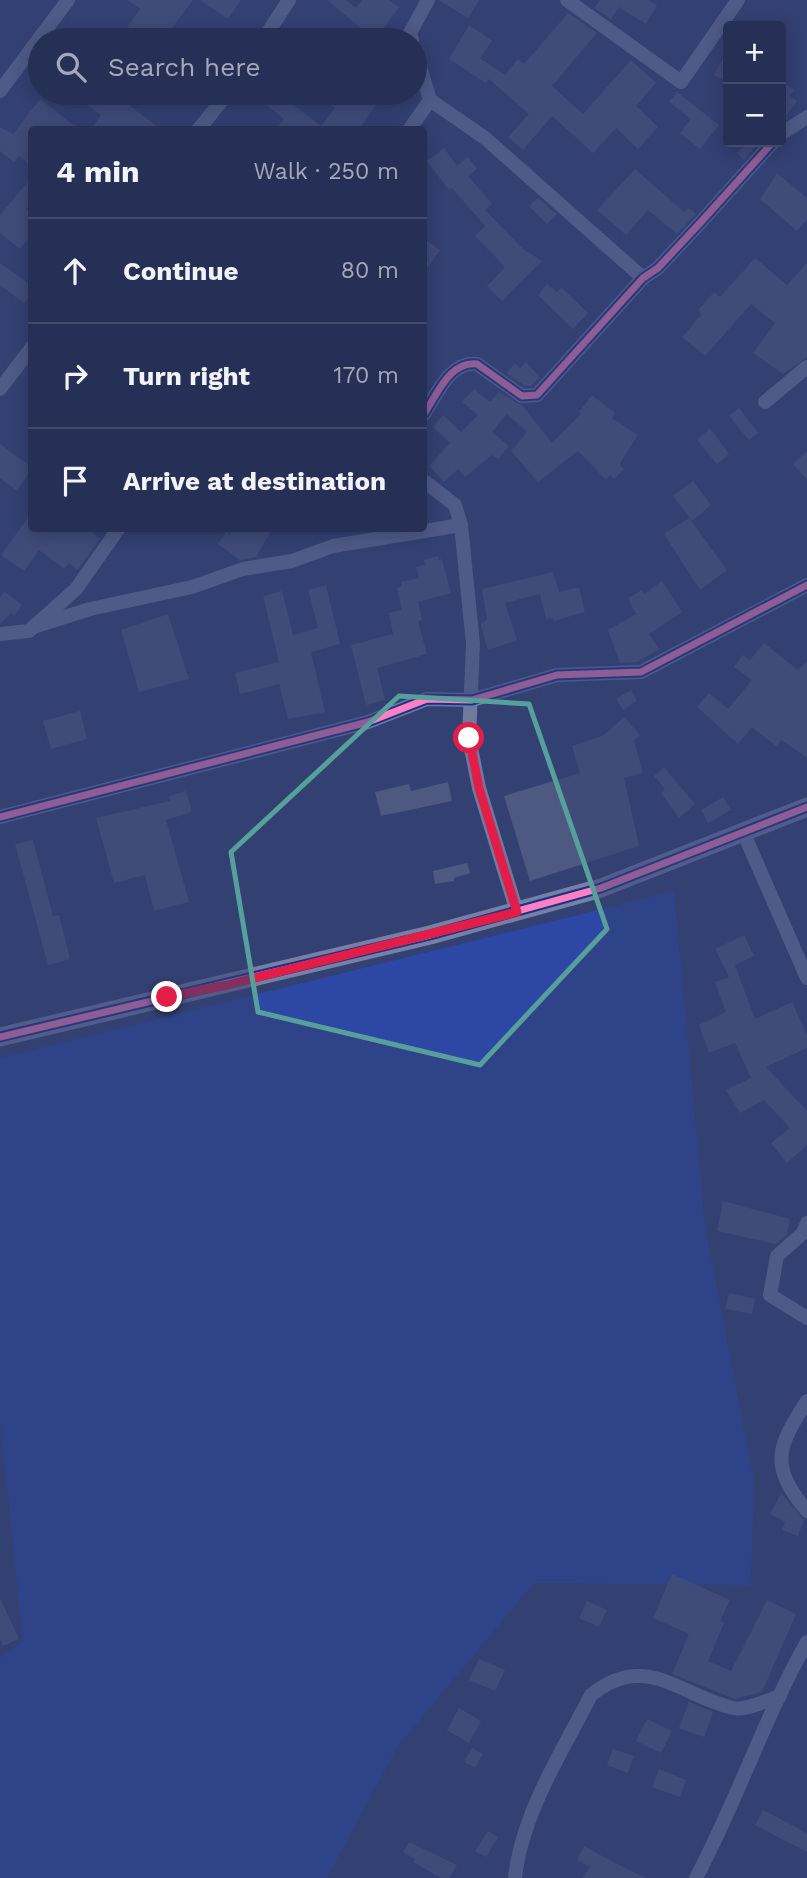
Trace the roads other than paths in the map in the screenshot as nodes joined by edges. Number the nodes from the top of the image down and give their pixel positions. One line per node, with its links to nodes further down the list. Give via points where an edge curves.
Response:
1 (68, 0): 6 (street)
2 (289, 0): 7 (street)
3 (428, 0): 8 (street)
4 (567, 0): 5 (street, via 681,82)
5 (738, 0)
6 (47, 28)
7 (270, 28)
8 (413, 28)
9 (28, 54): 11 (street)
10 (427, 90): 12 (street)
11 (0, 92)
12 (430, 100): 13 (street); 21 (street, via 485,138)
13 (427, 104)
14 (218, 105): 17 (street)
15 (426, 105): 18 (street)
16 (807, 117): 19 (street)
17 (201, 126)
18 (412, 126)
19 (786, 131)
20 (768, 147): 21 (street, via 658,268)
21 (643, 278): 26 (street, via 537,395 522,396 469,363 453,370)
22 (28, 352): 24 (street)
23 (807, 366): 25 (street)
24 (0, 389)
25 (765, 402)
26 (427, 410)
27 (427, 483): 28 (street, via 455,505)
28 (461, 525): 29 (street); 39 (street, via 473,644)
29 (427, 530)
30 (116, 532): 35 (street)
31 (361, 532): 33 (street)
32 (418, 532): 33 (street)
33 (374, 539): 36 (street)
34 (807, 585): 39 (street, via 642,672 557,675)
35 (76, 589): 36 (street); 37 (street)
36 (86, 610): 37 (street)
37 (33, 627): 38 (street)
38 (0, 634)
39 (472, 700): 41 (street, via 427,699 368,722); 43 (street, via 469,738 479,788)
40 (807, 807): 42 (street)
41 (0, 817)
42 (744, 834): 43 (street, via 601,888); 44 (street)
43 (517, 912): 45 (street)
44 (807, 978)
45 (0, 1037)
46 (807, 1223): 47 (street, via 803,1233 778,1256 770,1295)
47 (807, 1318)
48 (807, 1401): 49 (street, via 781,1450 780,1471)
49 (807, 1511)
50 (807, 1642): 51 (street)
51 (780, 1696): 52 (street, via 735,1709 658,1678 636,1675 600,1687 591,1695 544,1787 521,1846); 53 (street)
52 (515, 1878)
53 (696, 1878)

